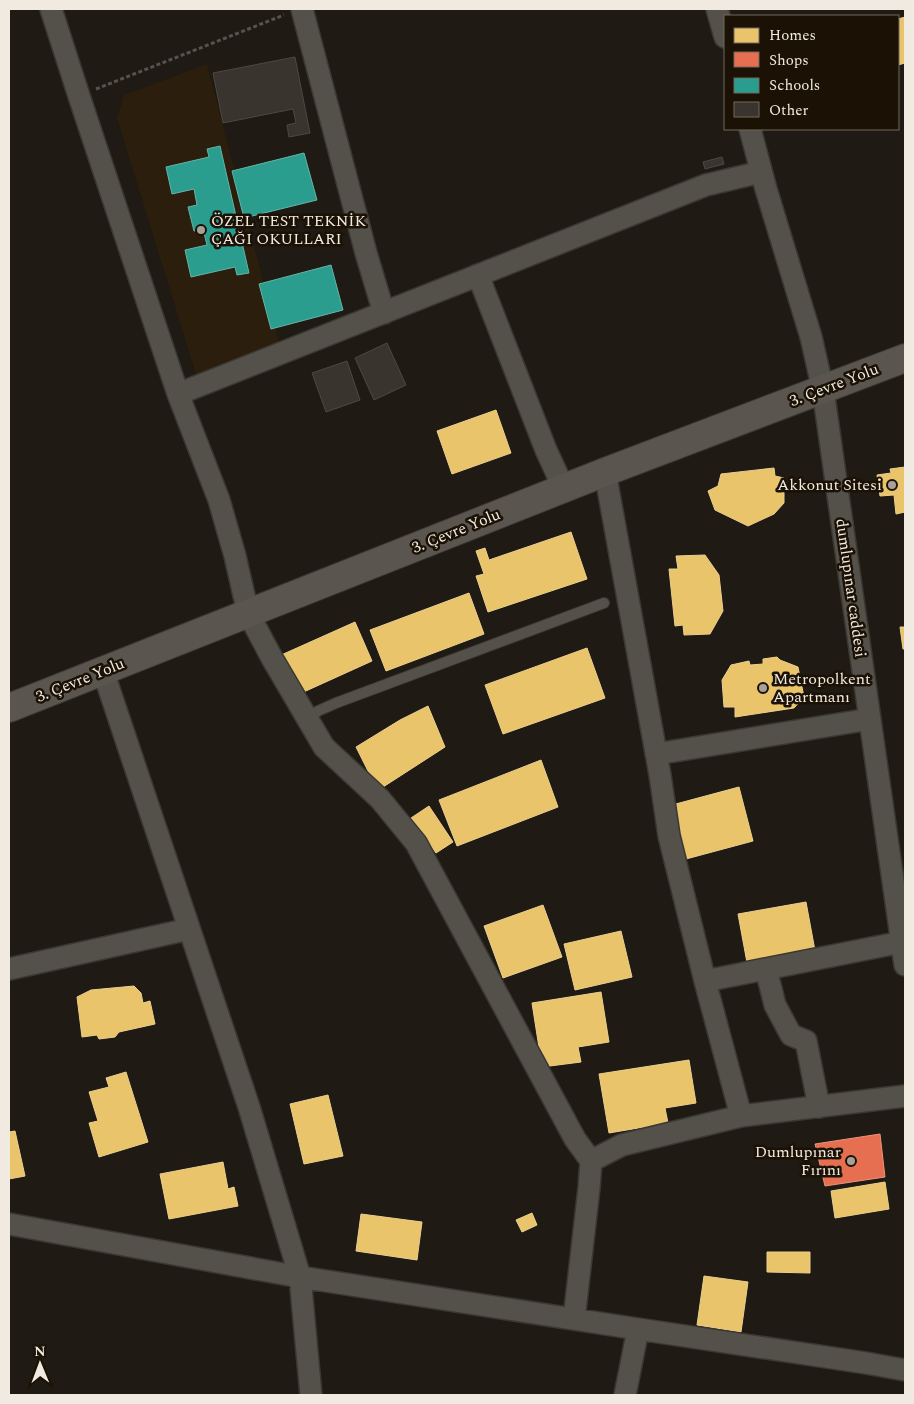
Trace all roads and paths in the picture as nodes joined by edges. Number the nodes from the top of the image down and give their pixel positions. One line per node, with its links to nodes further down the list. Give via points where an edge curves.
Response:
1 (51, 9): 5 (street)
2 (717, 9): 4 (street)
3 (296, 11): 5 (path); 9 (street)
4 (724, 33)
5 (79, 96): 12 (street)
6 (750, 130): 7 (street, dumlupınar caddesi)
7 (761, 172): 8 (street, via 706,186); 11 (street, dumlupınar caddesi, via 811,337)
8 (478, 276): 9 (street); 14 (street)
9 (384, 312): 12 (street)
10 (905, 358): 11 (main road, 3. Çevre Yolu)
11 (822, 390): 13 (main road, 3. Çevre Yolu); 20 (street, dumlupınar caddesi)
12 (178, 394): 16 (street, via 219,500)
13 (605, 472): 14 (main road, 3. Çevre Yolu); 21 (street)
14 (564, 489): 16 (main road, 3. Çevre Yolu)
15 (604, 603): 19 (lane, via 336,703)
16 (248, 613): 17 (main road, 3. Çevre Yolu); 19 (street)
17 (103, 671): 18 (main road, 3. Çevre Yolu); 22 (street)
18 (9, 708)
19 (308, 718): 31 (street, via 324,747 380,799 416,843 575,1139)
20 (870, 719): 21 (street); 23 (street, dumlupınar caddesi)
21 (656, 754): 27 (street, via 669,836)
22 (189, 929): 25 (street); 33 (street, via 249,1107)
23 (902, 942): 24 (street, dumlupınar caddesi); 26 (street)
24 (905, 965)
25 (9, 969)
26 (766, 969): 27 (street); 29 (street, via 775,1005 791,1035 806,1042)
27 (705, 981): 30 (street)
28 (905, 1096): 29 (street)
29 (819, 1107): 30 (street)
30 (741, 1116): 31 (street, via 622,1145)
31 (591, 1161): 34 (street)
32 (9, 1224): 33 (street)
33 (300, 1277): 34 (street); 37 (street)
34 (574, 1319): 35 (street)
35 (638, 1329): 36 (street); 38 (street)
36 (905, 1370)
37 (311, 1395)
38 (625, 1395)

